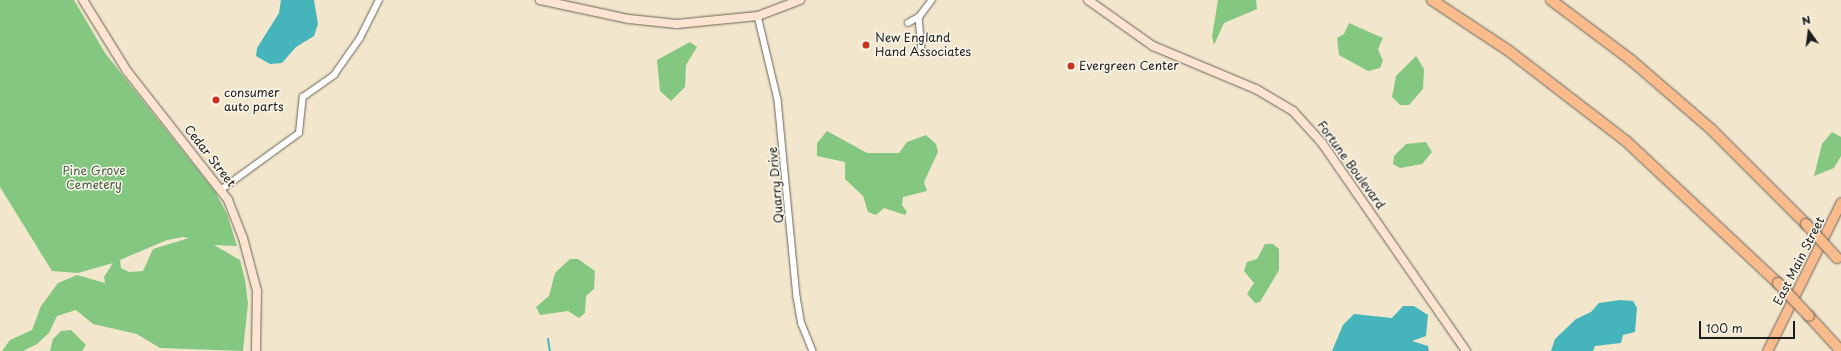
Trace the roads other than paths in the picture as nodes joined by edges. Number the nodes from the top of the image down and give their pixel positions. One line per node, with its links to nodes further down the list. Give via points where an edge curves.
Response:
1 (83, 0): 13 (main road, Cedar Street, via 126,71)
2 (379, 0): 13 (street, via 360,38 334,76 303,96 302,126 296,136)
3 (540, 0): 9 (main road, via 629,19 677,24)
4 (800, 0): 9 (main road)
5 (932, 0): 10 (street)
6 (1088, 0): 18 (main road, Fortune Boulevard, via 1161,50 1256,89 1293,111 1322,143)
7 (1432, 0): 20 (highway, bridge, via 1509,51 1626,141 1778,283)
8 (1551, 0): 15 (highway, bridge, via 1631,60 1705,123)
9 (758, 16): 17 (street, Quarry Drive, via 778,100 797,297 802,324)
10 (919, 17): 11 (street); 12 (street)
11 (908, 23)
12 (922, 53)
13 (222, 189): 16 (main road, Cedar Street, via 241,231 257,291)
14 (1841, 202): 19 (main road, East Main Street)
15 (1839, 260)
16 (256, 351)
17 (813, 351)
18 (1466, 351)
19 (1767, 351)
20 (1841, 351)

